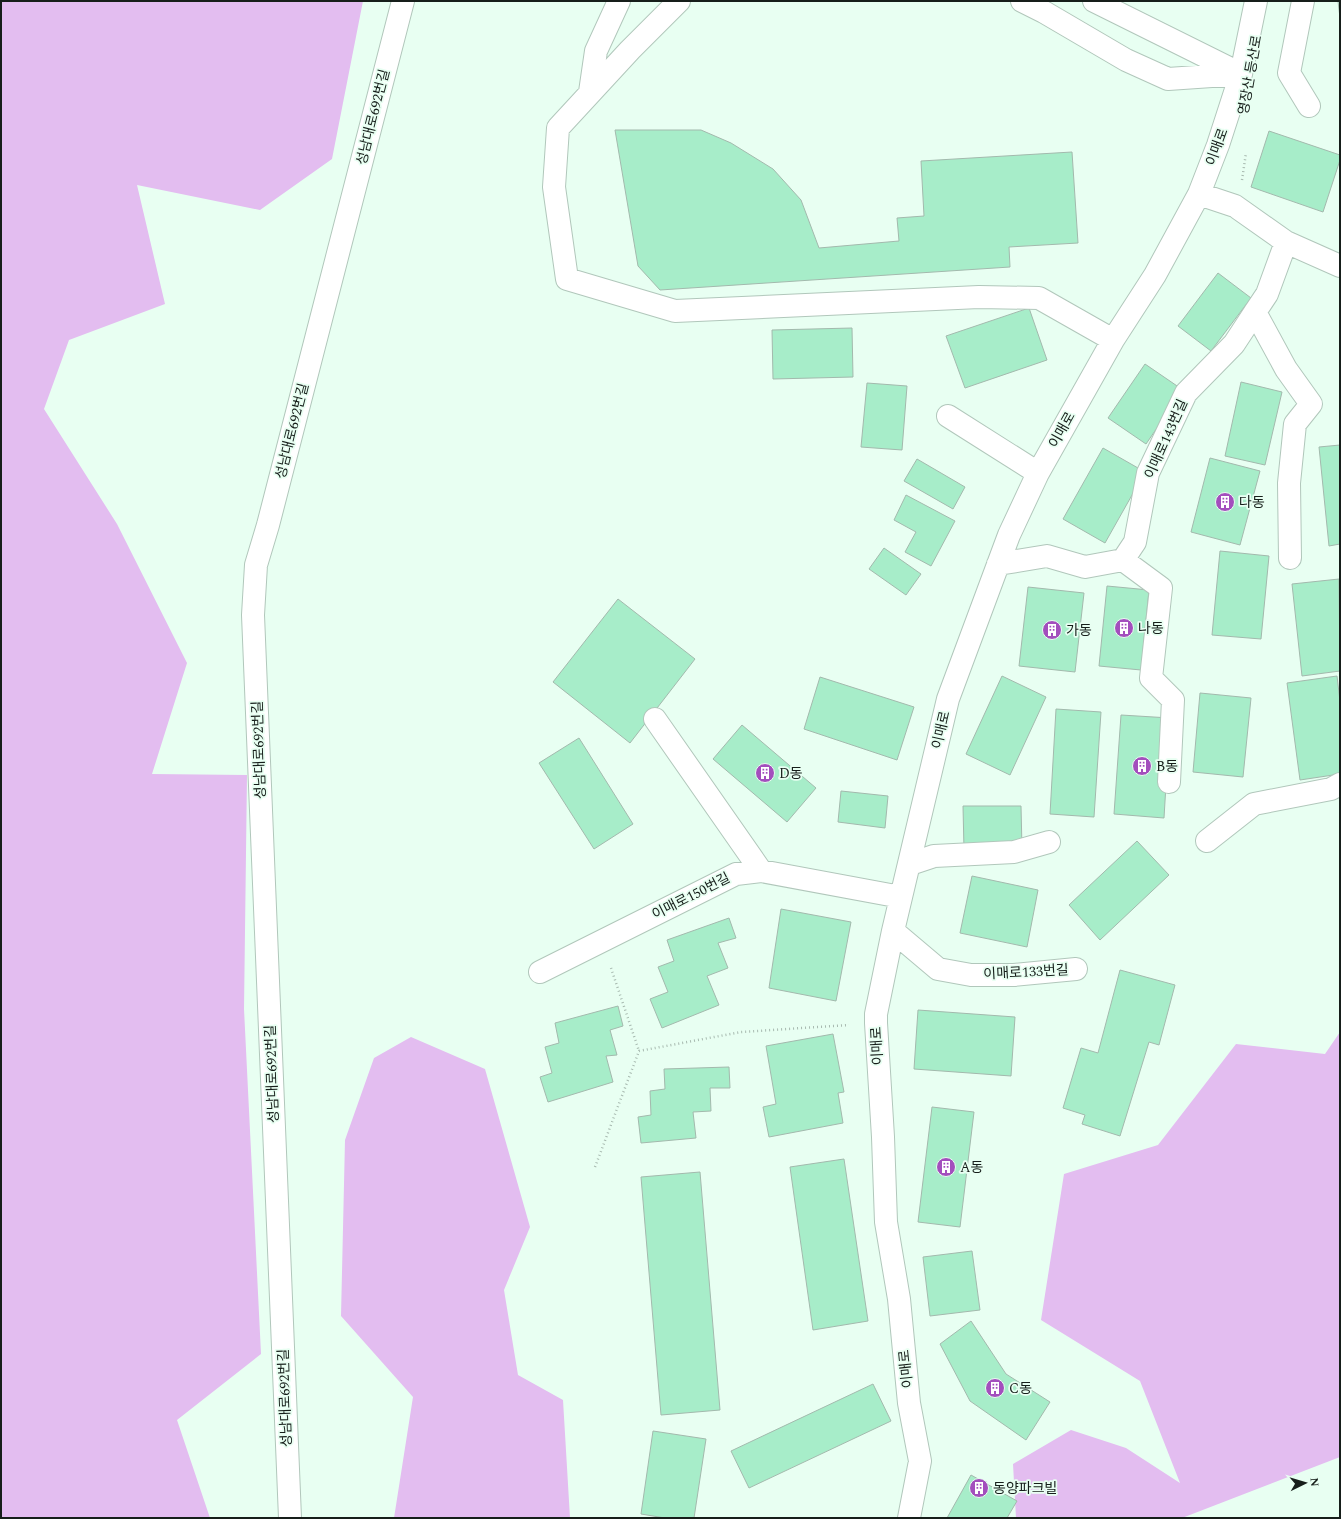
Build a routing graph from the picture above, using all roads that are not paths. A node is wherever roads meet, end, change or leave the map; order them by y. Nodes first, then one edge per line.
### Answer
1 (403, 1) edge
2 (620, 1) edge
3 (679, 1) edge
4 (1022, 1) edge
5 (1094, 1) edge
6 (1256, 1) edge
7 (1303, 1) edge
8 (1241, 74) junction
9 (590, 92) junction
10 (1309, 106) dead end
11 (1199, 194) junction
12 (1286, 242) junction
13 (1340, 266) edge
14 (1255, 312) junction
15 (1112, 340) junction
16 (948, 416) dead end
17 (1038, 473) junction
18 (1290, 558) dead end
19 (1123, 560) junction
20 (998, 564) junction
21 (655, 719) dead end
22 (1169, 782) dead end
23 (1340, 784) edge
24 (1207, 841) dead end
25 (1048, 842) dead end
26 (910, 864) junction
27 (761, 871) junction
28 (901, 897) junction
29 (893, 931) junction
30 (1076, 969) dead end
31 (540, 972) dead end
32 (290, 1518) edge
33 (909, 1518) edge

1 - 32 street, 성남대로692번길
2 - 9 street
3 - 9 street
4 - 8 street
5 - 8 street
6 - 8 street, 이매로
7 - 10 street
8 - 11 street, 이매로
9 - 15 street
11 - 12 street
11 - 15 street, 이매로
12 - 13 street
12 - 14 street, 이매로143번길
14 - 18 street
14 - 19 street, 이매로143번길
15 - 17 street, 이매로
16 - 17 street
17 - 20 street, 이매로
19 - 20 street
19 - 22 street
20 - 26 street, 이매로
21 - 27 street
23 - 24 street
25 - 26 street
26 - 28 street, 이매로
27 - 28 street, 이매로150번길
27 - 31 street, 이매로150번길
28 - 29 street, 이매로
29 - 30 street, 이매로133번길
29 - 33 street, 이매로

